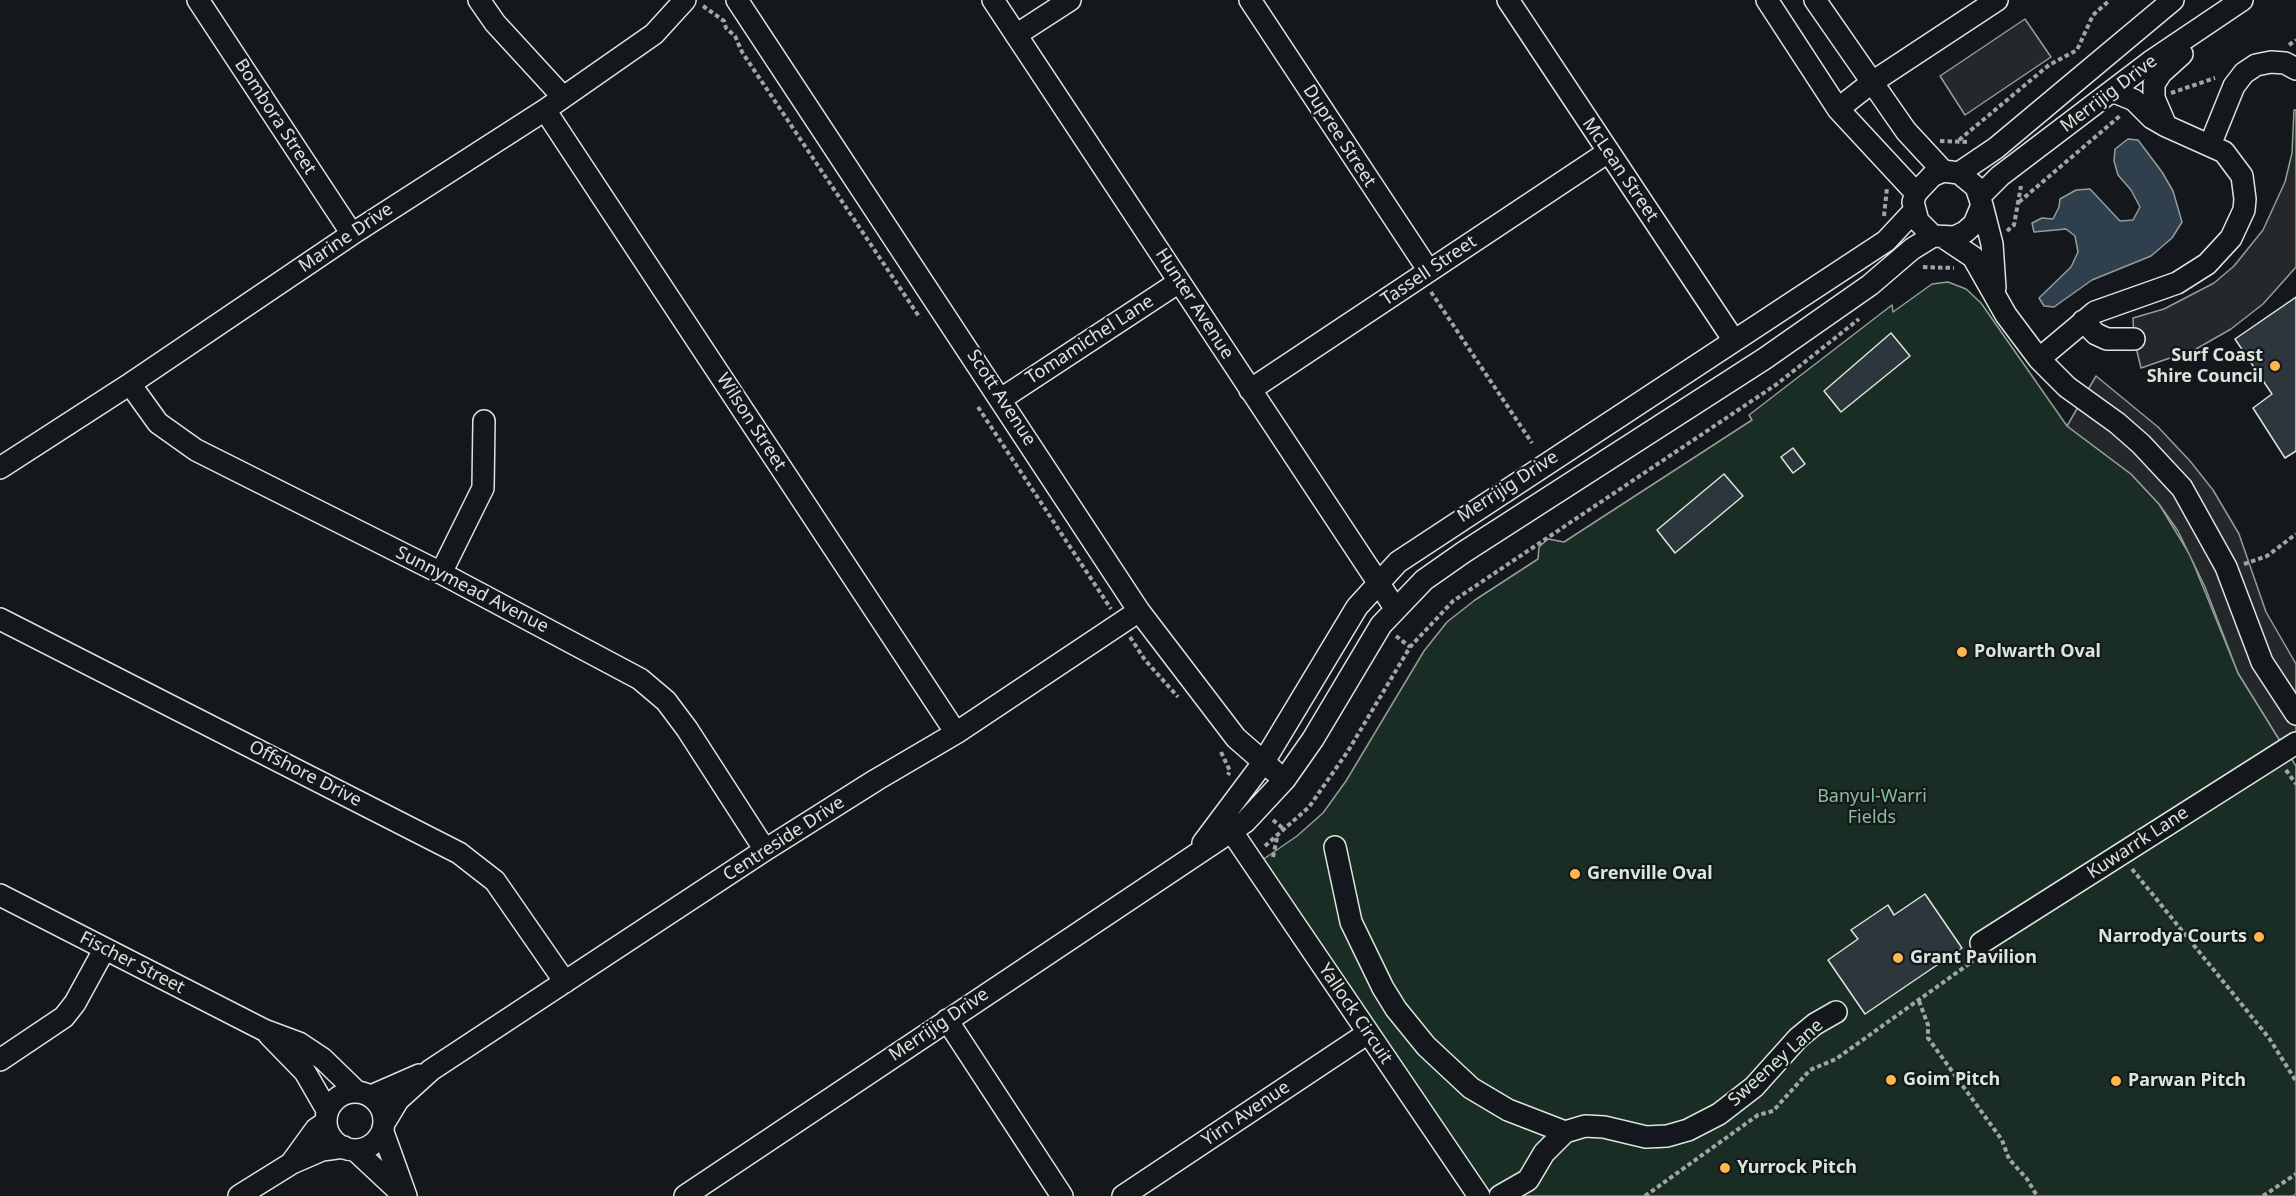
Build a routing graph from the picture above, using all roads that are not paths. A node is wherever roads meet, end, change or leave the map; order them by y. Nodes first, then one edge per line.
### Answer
1 (198, 0) edge
2 (479, 0) edge
3 (685, 0) edge
4 (737, 0) edge
5 (993, 0) edge
6 (1070, 0) edge
7 (1250, 0) edge
8 (1508, 0) edge
9 (1767, 0) edge
10 (1815, 0) edge
11 (1997, 0) edge
12 (2173, 0) edge
13 (2241, 1) edge
14 (1016, 35) junction
15 (2296, 69) edge
16 (1871, 83) junction
17 (2112, 91) junction
18 (563, 97) junction
19 (1838, 109) junction
20 (545, 110) junction
21 (2166, 126) junction
22 (2210, 145) junction
23 (1608, 152) junction
24 (1951, 172) junction
25 (1981, 200) junction
26 (1915, 202) junction
27 (352, 234) junction
28 (1938, 236) junction
29 (1425, 274) junction
30 (1179, 282) junction
31 (1996, 294) junction
32 (2083, 321) junction
33 (1733, 339) junction
34 (2134, 339) dead end
35 (2039, 359) junction
36 (130, 384) junction
37 (1250, 390) junction
38 (1001, 399) junction
39 (484, 421) dead end
40 (0, 468) edge
41 (441, 573) junction
42 (1378, 582) junction
43 (1395, 608) junction
44 (1139, 611) junction
45 (0, 619) edge
46 (2296, 714) edge
47 (956, 733) junction
48 (2296, 742) edge
49 (1263, 763) junction
50 (1285, 779) junction
51 (1232, 832) junction
52 (1335, 847) dead end
53 (765, 850) junction
54 (1193, 855) junction
55 (0, 895) edge
56 (104, 950) junction
57 (1978, 952) road end
58 (565, 982) junction
59 (1836, 1012) dead end
60 (947, 1020) junction
61 (264, 1030) junction
62 (1368, 1033) junction
63 (0, 1060) edge
64 (431, 1070) junction
65 (364, 1094) junction
66 (326, 1116) junction
67 (384, 1126) junction
68 (1565, 1132) junction
69 (350, 1149) junction
70 (292, 1162) junction
71 (239, 1196) edge
72 (405, 1196) edge
73 (685, 1196) edge
74 (1062, 1196) edge
75 (1123, 1196) edge
76 (1479, 1196) edge
77 (1500, 1196) edge

1 - 27 street, Bombora Street
2 - 18 street
3 - 18 street, Marine Drive
4 - 38 street, Scott Avenue
5 - 14 street, Hunter Avenue
6 - 14 street
7 - 29 street, Dupree Street
8 - 23 street, McLean Street
9 - 19 street
10 - 16 street
11 - 16 street
12 - 24 street, Merrijig Drive
13 - 17 street, Merrijig Drive
13 - 21 street
14 - 30 street, Hunter Avenue
15 - 22 street
16 - 19 street
16 - 24 street
17 - 21 street
17 - 25 street, Merrijig Drive
18 - 20 street, Marine Drive
19 - 26 street
20 - 27 street, Marine Drive
20 - 47 street, Wilson Street
21 - 22 street
22 - 32 street
23 - 29 street, Tassell Street
23 - 33 street, McLean Street
24 - 25 street
24 - 26 street, Merrijig Drive
25 - 28 street, Merrijig Drive
25 - 31 street
26 - 28 street
26 - 33 street, Merrijig Drive
27 - 36 street, Marine Drive
28 - 31 street
28 - 43 street, Merrijig Drive
29 - 37 street, Tassell Street
30 - 37 street, Hunter Avenue
30 - 38 street, Tomamichel Lane
31 - 35 street
32 - 34 street
32 - 35 street
33 - 42 street, Merrijig Drive
35 - 46 street
36 - 40 street, Marine Drive
36 - 41 street, Sunnymead Avenue
37 - 42 street, Hunter Avenue
38 - 44 street, Scott Avenue
39 - 41 street
41 - 53 street, Sunnymead Avenue
42 - 43 street, Hunter Avenue
42 - 49 street, Merrijig Drive
43 - 50 street, Merrijig Drive
44 - 47 street, Centreside Drive
44 - 49 street, Scott Avenue
45 - 58 street, Offshore Drive
47 - 53 street, Centreside Drive
48 - 57 street, Kuwarrk Lane
49 - 50 street, Scott Avenue
49 - 54 street, Merrijig Drive
50 - 51 street, Merrijig Drive
51 - 54 street, Merrijig Drive
51 - 62 street, Yallock Circuit
52 - 68 street
53 - 58 street, Centreside Drive
54 - 60 street, Merrijig Drive
55 - 56 street, Fischer Street
56 - 61 street, Fischer Street
56 - 63 street
58 - 64 street, Centreside Drive
59 - 68 street, Sweeney Lane
60 - 73 street, Merrijig Drive
60 - 74 street
61 - 65 street, Fischer Street
61 - 66 street, Fischer Street
62 - 75 street, Yirn Avenue
62 - 76 street, Yallock Circuit
64 - 65 street, Centreside Drive
64 - 67 street, Centreside Drive
65 - 66 street
65 - 67 street, Fischer Street
66 - 69 street, Fischer Street
66 - 70 street
67 - 69 street
67 - 72 street, Fischer Street
68 - 77 street
69 - 70 street
69 - 72 street, Fischer Street
70 - 71 street

